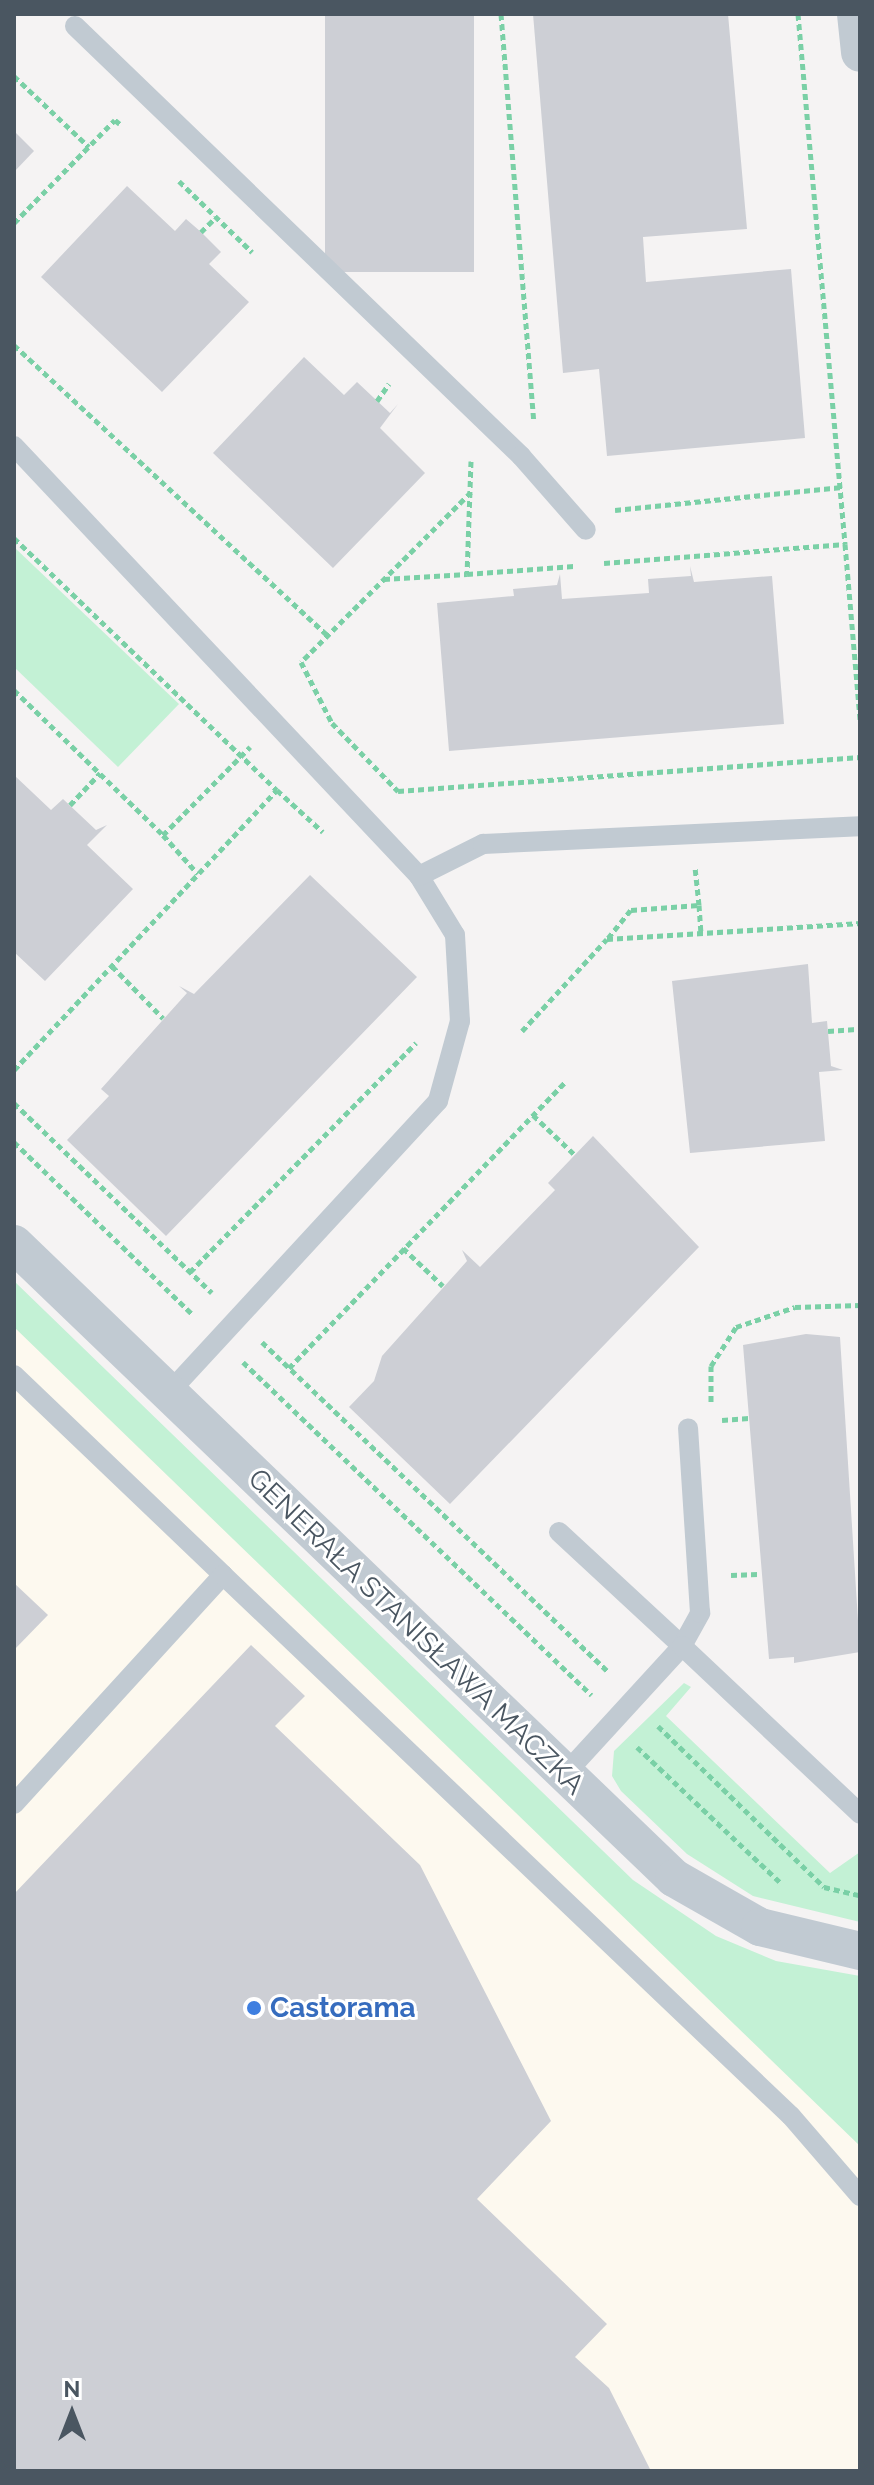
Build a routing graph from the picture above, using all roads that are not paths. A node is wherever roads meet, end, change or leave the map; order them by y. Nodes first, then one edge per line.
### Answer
1 (856, 14) edge
2 (75, 26) dead end
3 (860, 53) edge
4 (14, 446) edge
5 (586, 530) dead end
6 (860, 826) edge
7 (419, 876) junction
8 (14, 1244) edge
9 (14, 1375) edge
10 (169, 1393) junction
11 (688, 1428) dead end
12 (559, 1532) dead end
13 (223, 1575) junction
14 (682, 1646) junction
15 (564, 1775) junction
16 (14, 1804) edge
17 (860, 1814) edge
18 (860, 1951) edge
19 (860, 2196) edge

1 - 3 street
2 - 5 lane
4 - 7 lane
6 - 7 lane
7 - 10 lane
8 - 10 street, GENERAŁA STANISŁAWA MACZKA
9 - 13 lane
10 - 15 street, GENERAŁA STANISŁAWA MACZKA
11 - 14 lane
12 - 14 lane
13 - 16 lane
13 - 19 lane
14 - 15 lane
14 - 17 lane
15 - 18 street, GENERAŁA STANISŁAWA MACZKA

